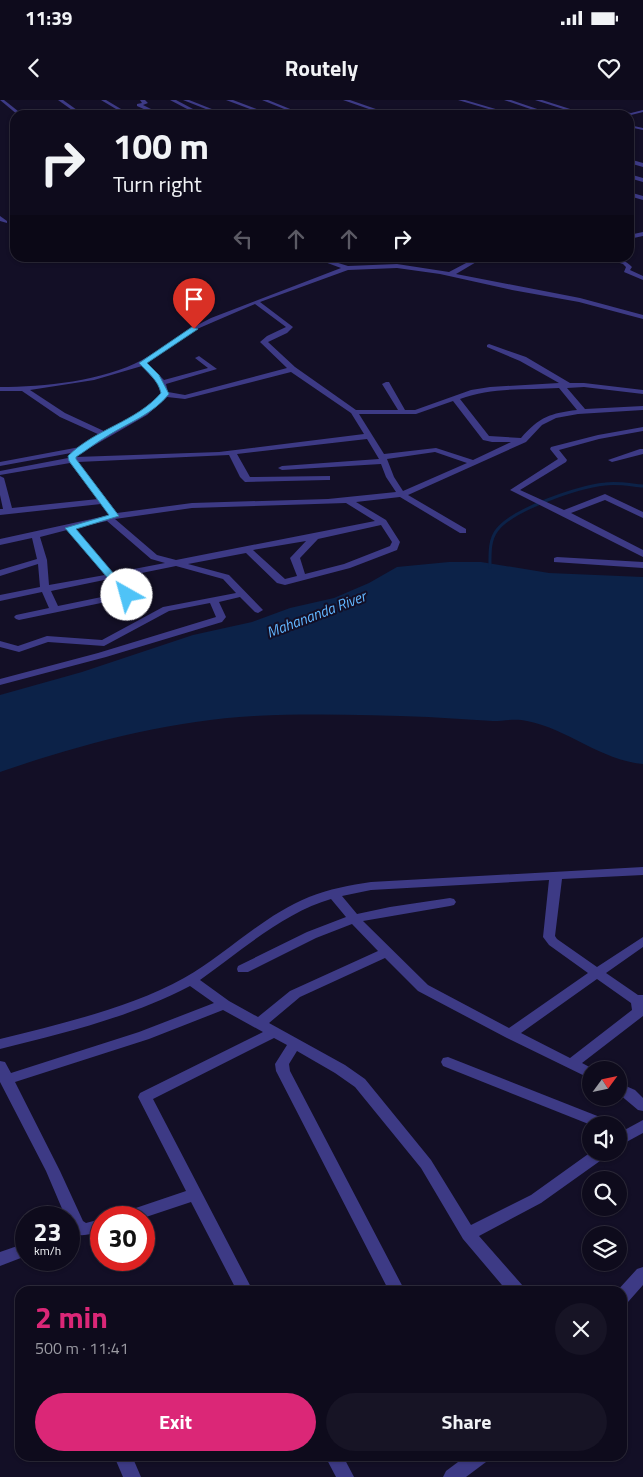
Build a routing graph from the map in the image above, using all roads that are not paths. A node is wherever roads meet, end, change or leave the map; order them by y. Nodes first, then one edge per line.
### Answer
1 (2, 100) edge
2 (60, 100) edge
3 (102, 100) edge
4 (142, 100) edge
5 (172, 100) edge
6 (186, 100) edge
7 (228, 100) edge
8 (264, 100) edge
9 (345, 100) edge
10 (460, 100) edge
11 (506, 100) edge
12 (537, 100) edge
13 (456, 105) dead end
14 (9, 106) junction
15 (0, 107) edge
16 (562, 108) junction
17 (14, 110) edge
18 (75, 110) edge
19 (121, 110) edge
20 (150, 110) edge
21 (196, 110) edge
22 (212, 110) edge
23 (257, 110) edge
24 (290, 110) edge
25 (376, 110) edge
26 (471, 110) edge
27 (496, 110) edge
28 (538, 110) edge
29 (553, 110) edge
30 (569, 110) edge
31 (329, 262) edge
32 (364, 262) edge
33 (472, 262) edge
34 (619, 262) edge
35 (365, 267) junction
36 (347, 268) junction
37 (450, 274) junction
38 (643, 278) edge
39 (256, 302) junction
40 (643, 318) edge
41 (489, 346) dead end
42 (199, 358) dead end
43 (143, 363) junction
44 (292, 370) junction
45 (162, 384) junction
46 (386, 384) dead end
47 (564, 385) junction
48 (0, 389) edge
49 (24, 389) junction
50 (643, 392) edge
51 (165, 394) junction
52 (454, 398) junction
53 (643, 408) edge
54 (354, 412) junction
55 (403, 412) junction
56 (584, 413) junction
57 (643, 430) edge
58 (105, 434) junction
59 (369, 436) junction
60 (523, 440) junction
61 (81, 449) junction
62 (643, 451) edge
63 (232, 453) junction
64 (383, 459) junction
65 (72, 460) junction
66 (612, 460) dead end
67 (475, 463) junction
68 (0, 464) edge
69 (282, 468) dead end
70 (0, 473) edge
71 (0, 478) edge
72 (328, 478) dead end
73 (400, 494) junction
74 (346, 500) junction
75 (103, 501) junction
76 (4, 512) edge
77 (564, 513) junction
78 (643, 515) edge
79 (112, 517) junction
80 (383, 522) junction
81 (70, 528) junction
82 (463, 531) dead end
83 (35, 535) junction
84 (315, 537) junction
85 (0, 542) edge
86 (246, 550) junction
87 (643, 554) edge
88 (42, 560) junction
89 (556, 560) dead end
90 (173, 562) junction
91 (643, 565) edge
92 (0, 573) edge
93 (112, 576) junction
94 (302, 578) junction
95 (45, 588) junction
96 (242, 594) junction
97 (0, 598) edge
98 (213, 599) junction
99 (55, 610) junction
100 (258, 610) dead end
101 (19, 617) dead end
102 (0, 644) edge
103 (0, 682) edge
104 (643, 871) edge
105 (556, 876) junction
106 (333, 893) junction
107 (450, 902) dead end
108 (354, 919) junction
109 (643, 941) edge
110 (387, 952) junction
111 (243, 969) dead end
112 (598, 973) junction
113 (191, 980) junction
114 (641, 1001) edge
115 (224, 1004) junction
116 (260, 1024) junction
117 (275, 1032) junction
118 (510, 1034) junction
119 (0, 1044) edge
120 (295, 1044) junction
121 (448, 1062) dead end
122 (571, 1064) junction
123 (0, 1066) edge
124 (582, 1070) edge
125 (6, 1080) junction
126 (628, 1093) edge
127 (643, 1106) edge
128 (583, 1116) edge
129 (643, 1126) edge
130 (627, 1133) edge
131 (589, 1161) edge
132 (196, 1194) junction
133 (69, 1206) edge
134 (155, 1207) edge
135 (468, 1234) junction
136 (15, 1254) edge
137 (0, 1259) edge
138 (643, 1274) edge
139 (242, 1286) edge
140 (394, 1286) edge
141 (513, 1286) edge
142 (627, 1292) edge
143 (125, 1461) edge
144 (337, 1461) edge
145 (473, 1461) edge
146 (132, 1477) edge
147 (345, 1477) edge
148 (452, 1477) edge

1 - 14 street
2 - 18 street
3 - 19 street
4 - 20 street
5 - 21 street
6 - 22 street
7 - 23 street
8 - 24 street
9 - 25 street
10 - 27 street
11 - 28 street
12 - 16 street
13 - 26 street
14 - 15 street
14 - 17 street
16 - 29 street
16 - 30 street
31 - 36 street
32 - 35 street
33 - 37 street
34 - 38 street
35 - 36 street
35 - 37 street
36 - 39 street
37 - 40 street
39 - 43 street
39 - 44 street
41 - 47 street
42 - 45 street
43 - 45 street
43 - 49 street
44 - 51 street
44 - 54 street
45 - 51 street
46 - 55 street
47 - 50 street
47 - 52 street
47 - 56 street
48 - 49 street
49 - 58 street
51 - 58 street
52 - 55 street
52 - 60 street
53 - 56 street
54 - 55 street
54 - 59 street
56 - 60 street
57 - 77 street
58 - 61 street
59 - 63 street
59 - 64 street
60 - 67 street
61 - 65 street
61 - 68 street
62 - 66 street
63 - 65 street
63 - 72 street
64 - 67 street
64 - 69 street
64 - 73 street
65 - 70 street
65 - 75 street
67 - 73 street
71 - 76 street
73 - 74 street
73 - 82 street
74 - 79 street
74 - 80 street
75 - 76 street
75 - 79 street
77 - 78 street
77 - 87 street
79 - 81 street
79 - 90 street
80 - 84 street
80 - 94 street
81 - 83 street
81 - 93 street
83 - 85 street
83 - 88 street
84 - 86 street
84 - 94 street
86 - 90 street
86 - 94 street
88 - 92 street
88 - 95 street
89 - 91 street
90 - 93 street
90 - 96 street
93 - 95 street
93 - 99 street
95 - 97 street
95 - 99 street
96 - 98 street
96 - 100 street
98 - 102 street
98 - 103 street
99 - 101 street
104 - 105 street
105 - 106 street
105 - 112 street
106 - 108 street
106 - 113 street
107 - 108 street
108 - 110 street
108 - 111 street
109 - 112 street
110 - 116 street
110 - 118 street
112 - 114 street
112 - 118 street
113 - 115 street
113 - 119 street
114 - 122 street
115 - 116 street
115 - 125 street
116 - 117 street
117 - 120 street
117 - 132 street
118 - 122 street
120 - 135 street
120 - 140 street
121 - 128 street
122 - 124 street
123 - 125 street
125 - 133 street
126 - 127 street
129 - 130 street
131 - 135 street
132 - 134 street
132 - 139 street
135 - 141 street
136 - 137 street
138 - 142 street
143 - 146 street
144 - 147 street
145 - 148 street

